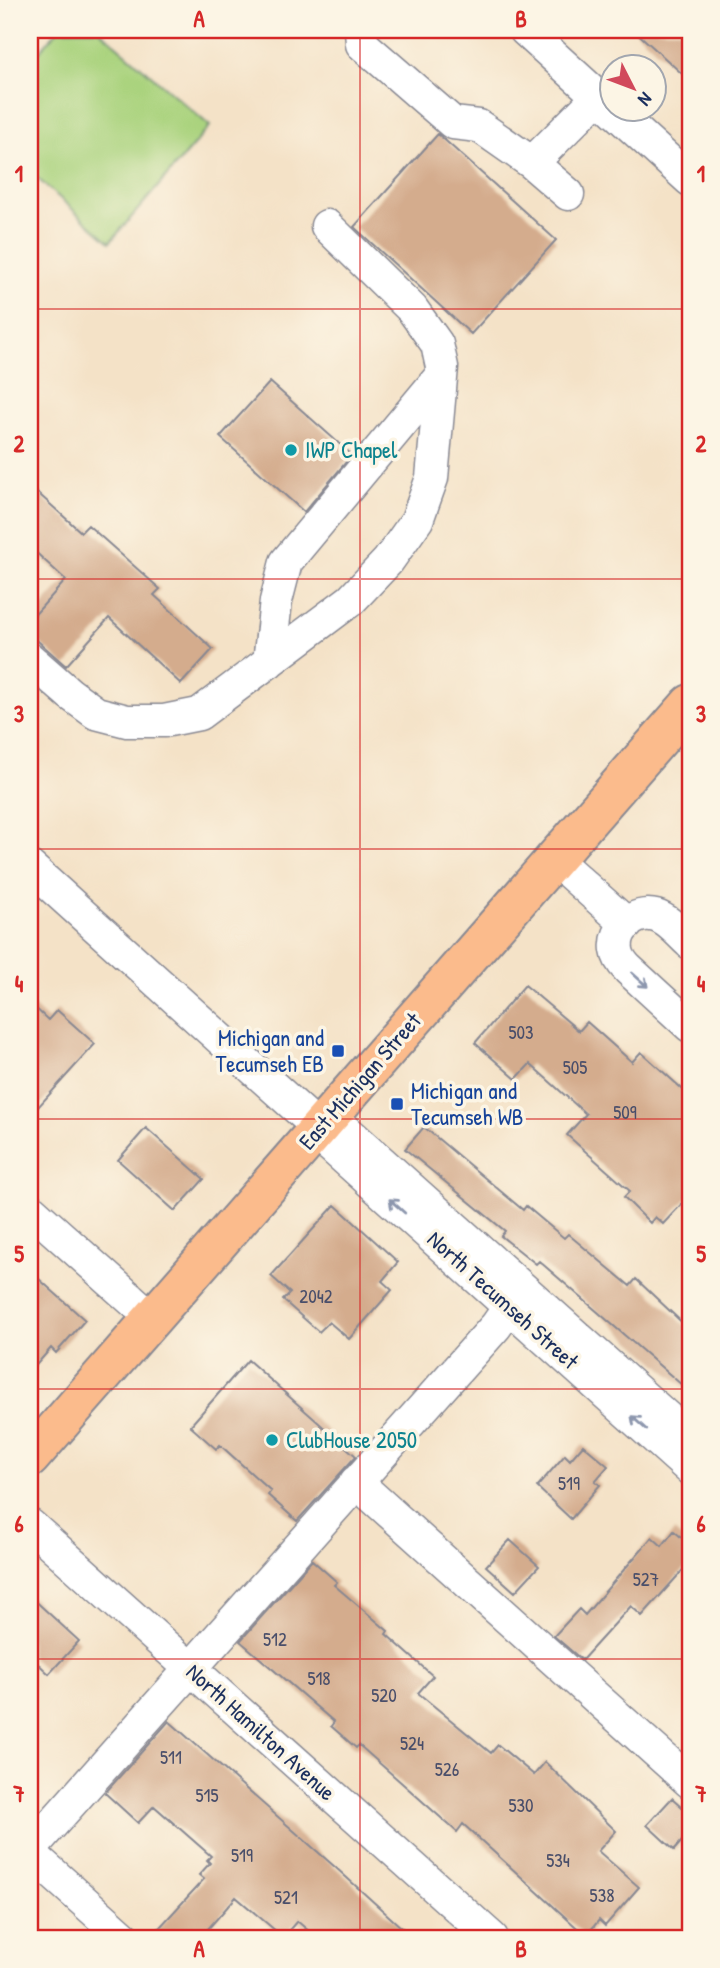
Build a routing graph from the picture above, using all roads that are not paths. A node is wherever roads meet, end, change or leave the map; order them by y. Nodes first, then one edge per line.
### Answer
1 (361, 30) edge
2 (525, 30) edge
3 (598, 97) joint
4 (626, 122) edge
5 (533, 163) junction
6 (690, 180) edge
7 (568, 194) dead end
8 (327, 226) dead end
9 (441, 376) junction
10 (30, 659) edge
11 (269, 662) junction
12 (690, 705) edge
13 (554, 859) junction
14 (30, 867) edge
15 (626, 924) junction
16 (690, 943) edge
17 (690, 1026) edge
18 (322, 1125) junction
19 (30, 1209) edge
20 (510, 1306) junction
21 (152, 1318) junction
22 (690, 1438) edge
23 (30, 1458) edge
24 (690, 1469) edge
25 (356, 1482) junction
26 (30, 1525) edge
27 (190, 1668) junction
28 (690, 1782) edge
29 (30, 1851) edge
30 (125, 1938) edge
31 (492, 1938) edge

1 - 5 street
2 - 3 street
3 - 5 street
4 - 6 street
5 - 7 street
8 - 9 street
9 - 11 street
9 - 11 street
10 - 11 street
12 - 13 main road, East Michigan Street
13 - 15 street
13 - 18 main road, East Michigan Street
14 - 18 street
15 - 16 street
15 -> 17 street
20 -> 18 street, North Tecumseh Street
18 - 21 main road, East Michigan Street
18 - 22 street
19 - 21 street
24 -> 20 street, North Tecumseh Street
20 - 25 street
21 - 23 main road, East Michigan Street
25 - 27 street
25 - 28 street
26 - 27 street, North Hamilton Avenue
27 - 29 street
27 - 31 street, North Hamilton Avenue
29 - 30 street

